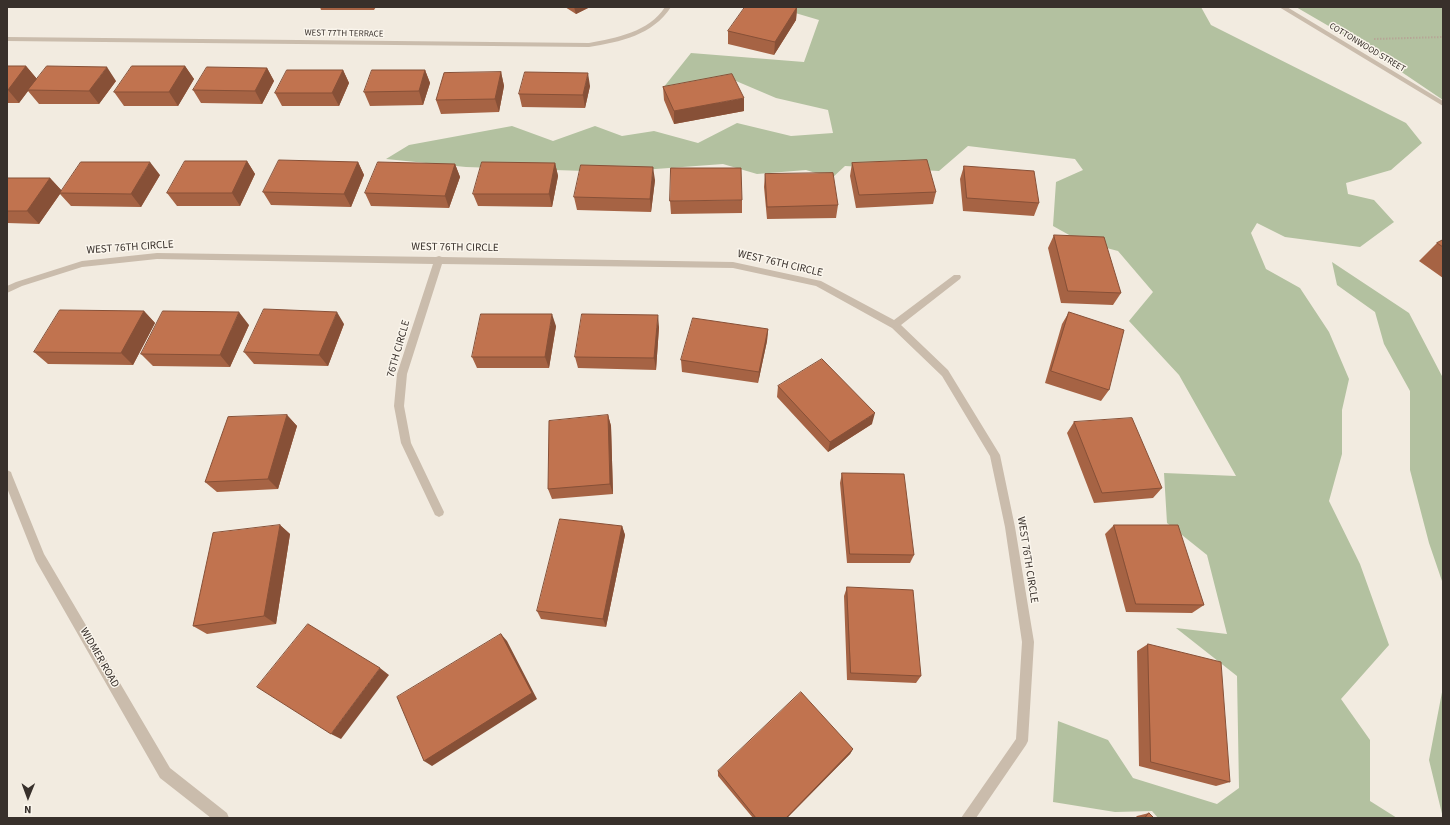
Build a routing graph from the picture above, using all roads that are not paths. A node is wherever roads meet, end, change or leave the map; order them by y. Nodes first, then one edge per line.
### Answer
1 (668, 7) edge
2 (1282, 7) edge
3 (7, 39) edge
4 (1443, 104) edge
5 (439, 259) junction
6 (957, 277) dead end
7 (7, 290) edge
8 (895, 325) junction
9 (7, 475) edge
10 (439, 512) dead end
11 (222, 818) edge
12 (968, 818) edge

1 - 3 street, WEST 77TH TERRACE
2 - 4 street, COTTONWOOD STREET
5 - 7 street, WEST 76TH CIRCLE
5 - 8 street, WEST 76TH CIRCLE
5 - 10 street, 76TH CIRCLE
6 - 8 street
8 - 12 street, WEST 76TH CIRCLE
9 - 11 street, WIDMER ROAD

